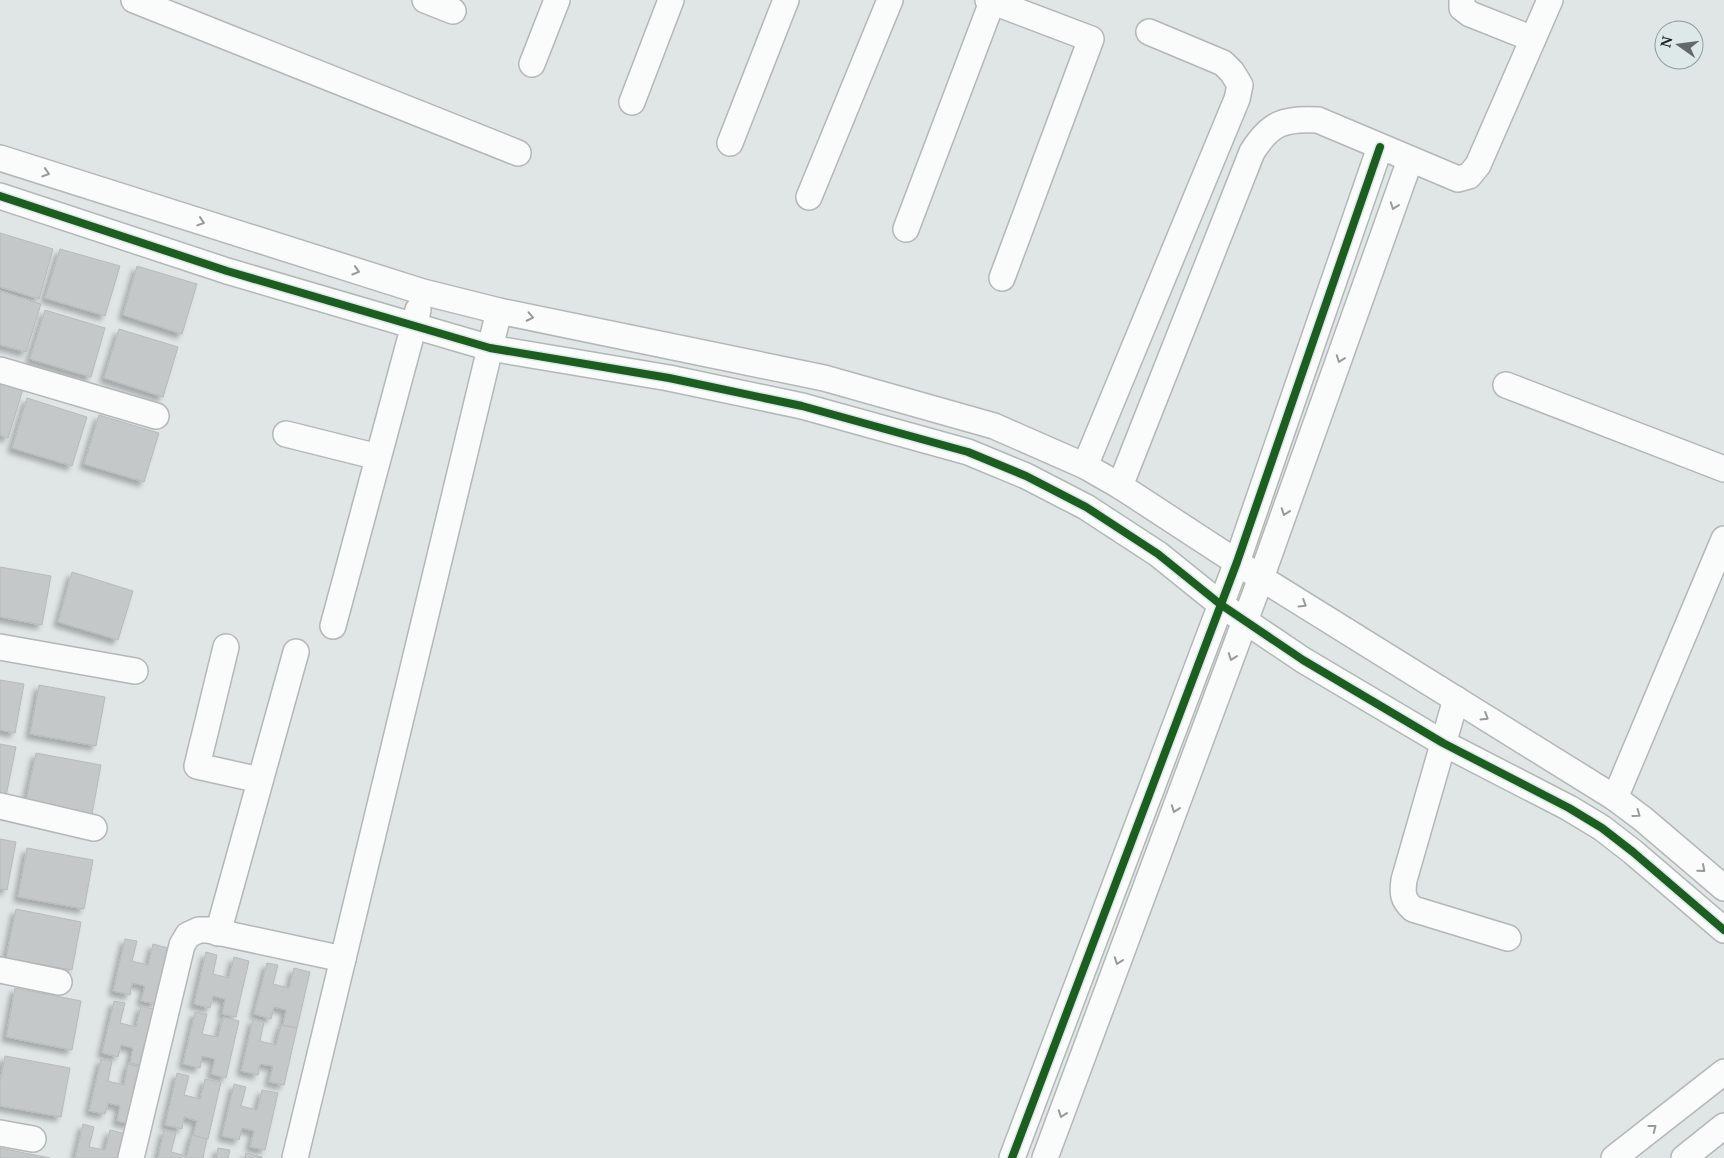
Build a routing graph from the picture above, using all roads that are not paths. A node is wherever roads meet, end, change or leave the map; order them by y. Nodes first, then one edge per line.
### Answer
1 (134, 0) edge
2 (425, 0) edge
3 (556, 0) edge
4 (671, 0) edge
5 (786, 0) edge
6 (890, 0) edge
7 (1462, 0) edge
8 (1550, 0) edge
9 (990, 1) edge
10 (162, 5) edge
11 (453, 11) dead end
12 (1149, 32) dead end
13 (1533, 39) junction
14 (532, 64) dead end
15 (632, 102) dead end
16 (730, 143) dead end
17 (1380, 147) junction
18 (518, 154) dead end
19 (0, 158) edge
20 (1410, 160) junction
21 (0, 196) edge
22 (809, 196) dead end
23 (906, 229) dead end
24 (1002, 278) dead end
25 (423, 292) junction
26 (499, 311) junction
27 (413, 326) junction
28 (490, 348) junction
29 (0, 370) edge
30 (1506, 386) dead end
31 (156, 416) dead end
32 (286, 434) dead end
33 (378, 457) junction
34 (1085, 466) junction
35 (1724, 469) edge
36 (1120, 486) junction
37 (1724, 539) edge
38 (1237, 562) junction
39 (1261, 578) junction
40 (1220, 604) junction
41 (1245, 622) junction
42 (333, 626) dead end
43 (0, 647) edge
44 (226, 647) dead end
45 (296, 652) dead end
46 (135, 671) dead end
47 (1456, 699) junction
48 (1444, 743) junction
49 (260, 780) junction
50 (1615, 798) junction
51 (0, 806) edge
52 (94, 828) dead end
53 (1724, 888) edge
54 (1724, 930) edge
55 (218, 933) junction
56 (1508, 938) dead end
57 (343, 960) junction
58 (0, 970) edge
59 (59, 982) dead end
60 (1724, 1072) edge
61 (1724, 1126) edge
62 (0, 1133) edge
63 (33, 1140) dead end
64 (132, 1158) edge
65 (295, 1158) edge
66 (1012, 1158) edge
67 (1045, 1158) edge
68 (1614, 1158) edge
69 (1684, 1158) edge

1 - 10 street
2 - 11 street
3 - 14 street
4 - 15 street
5 - 16 street
6 - 22 street
7 - 13 street
8 - 13 street
9 - 23 street
9 - 24 street
10 - 18 street
12 - 34 street
13 - 20 street
17 - 20 street
17 - 36 street
17 - 38 street
19 -> 25 street
20 -> 39 street
21 - 27 street
25 - 26 street
25 - 27 street
26 - 28 street
26 -> 34 street
27 - 28 street
27 - 33 street
28 - 40 street
28 - 57 street
29 - 31 street
30 - 35 street
32 - 33 street
33 - 42 street
34 - 36 street
36 - 38 street
37 - 50 street
38 - 39 street
38 - 40 street
39 - 41 street
39 -> 47 street
40 - 41 street
40 - 66 street
41 - 48 street
41 -> 67 street
43 - 46 street
44 - 49 street
45 - 49 street
47 - 48 street
47 -> 50 street
48 - 54 street
48 - 56 street
49 - 55 street
50 -> 53 street
51 - 52 street
55 - 57 street
55 - 64 street
57 - 65 street
58 - 59 street
68 -> 60 street
61 - 69 street
62 - 63 street

